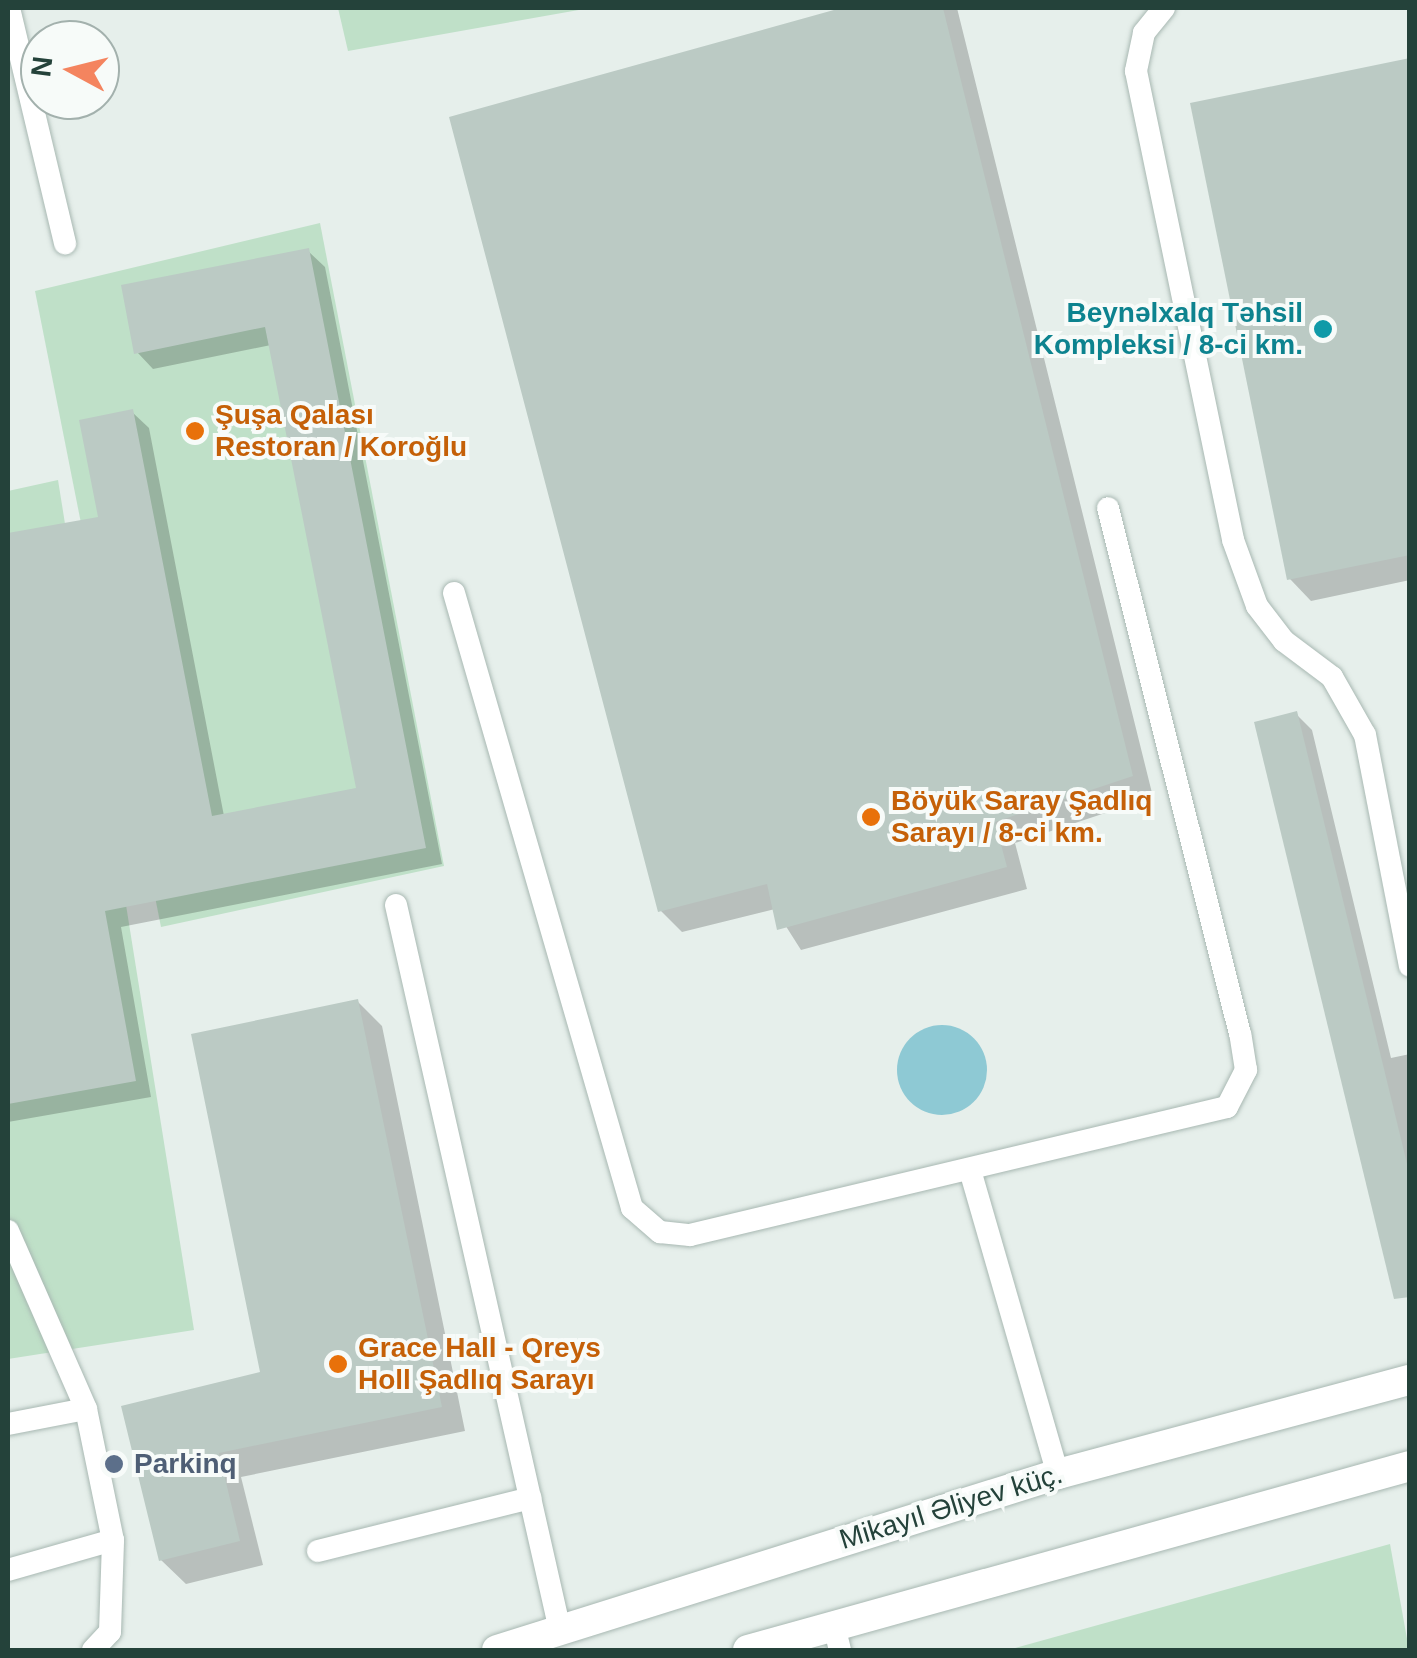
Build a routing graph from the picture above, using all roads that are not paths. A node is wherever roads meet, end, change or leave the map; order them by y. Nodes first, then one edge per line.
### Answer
1 (9, 8) edge
2 (1164, 8) edge
3 (66, 244) dead end
4 (1108, 508) dead end
5 (454, 593) dead end
6 (396, 905) dead end
7 (1410, 966) edge
8 (970, 1170) junction
9 (8, 1231) edge
10 (1410, 1380) edge
11 (86, 1409) junction
12 (8, 1424) edge
13 (1410, 1466) edge
14 (1058, 1474) junction
15 (530, 1498) junction
16 (113, 1540) junction
17 (318, 1551) dead end
18 (8, 1570) edge
19 (560, 1626) junction
20 (837, 1638) edge
21 (93, 1650) edge
22 (497, 1650) edge
23 (748, 1650) edge

1 - 3 lane
2 - 7 lane
4 - 8 lane
5 - 8 lane
6 - 15 lane
8 - 14 lane
9 - 11 lane
10 - 14 main road, Mikayıl Əliyev küç.
11 - 12 lane
11 - 16 lane
13 - 20 main road
14 - 19 main road, Mikayıl Əliyev küç.
15 - 17 lane
15 - 19 lane
16 - 18 lane
16 - 21 lane
19 - 22 main road, Mikayıl Əliyev küç.
20 - 23 main road

